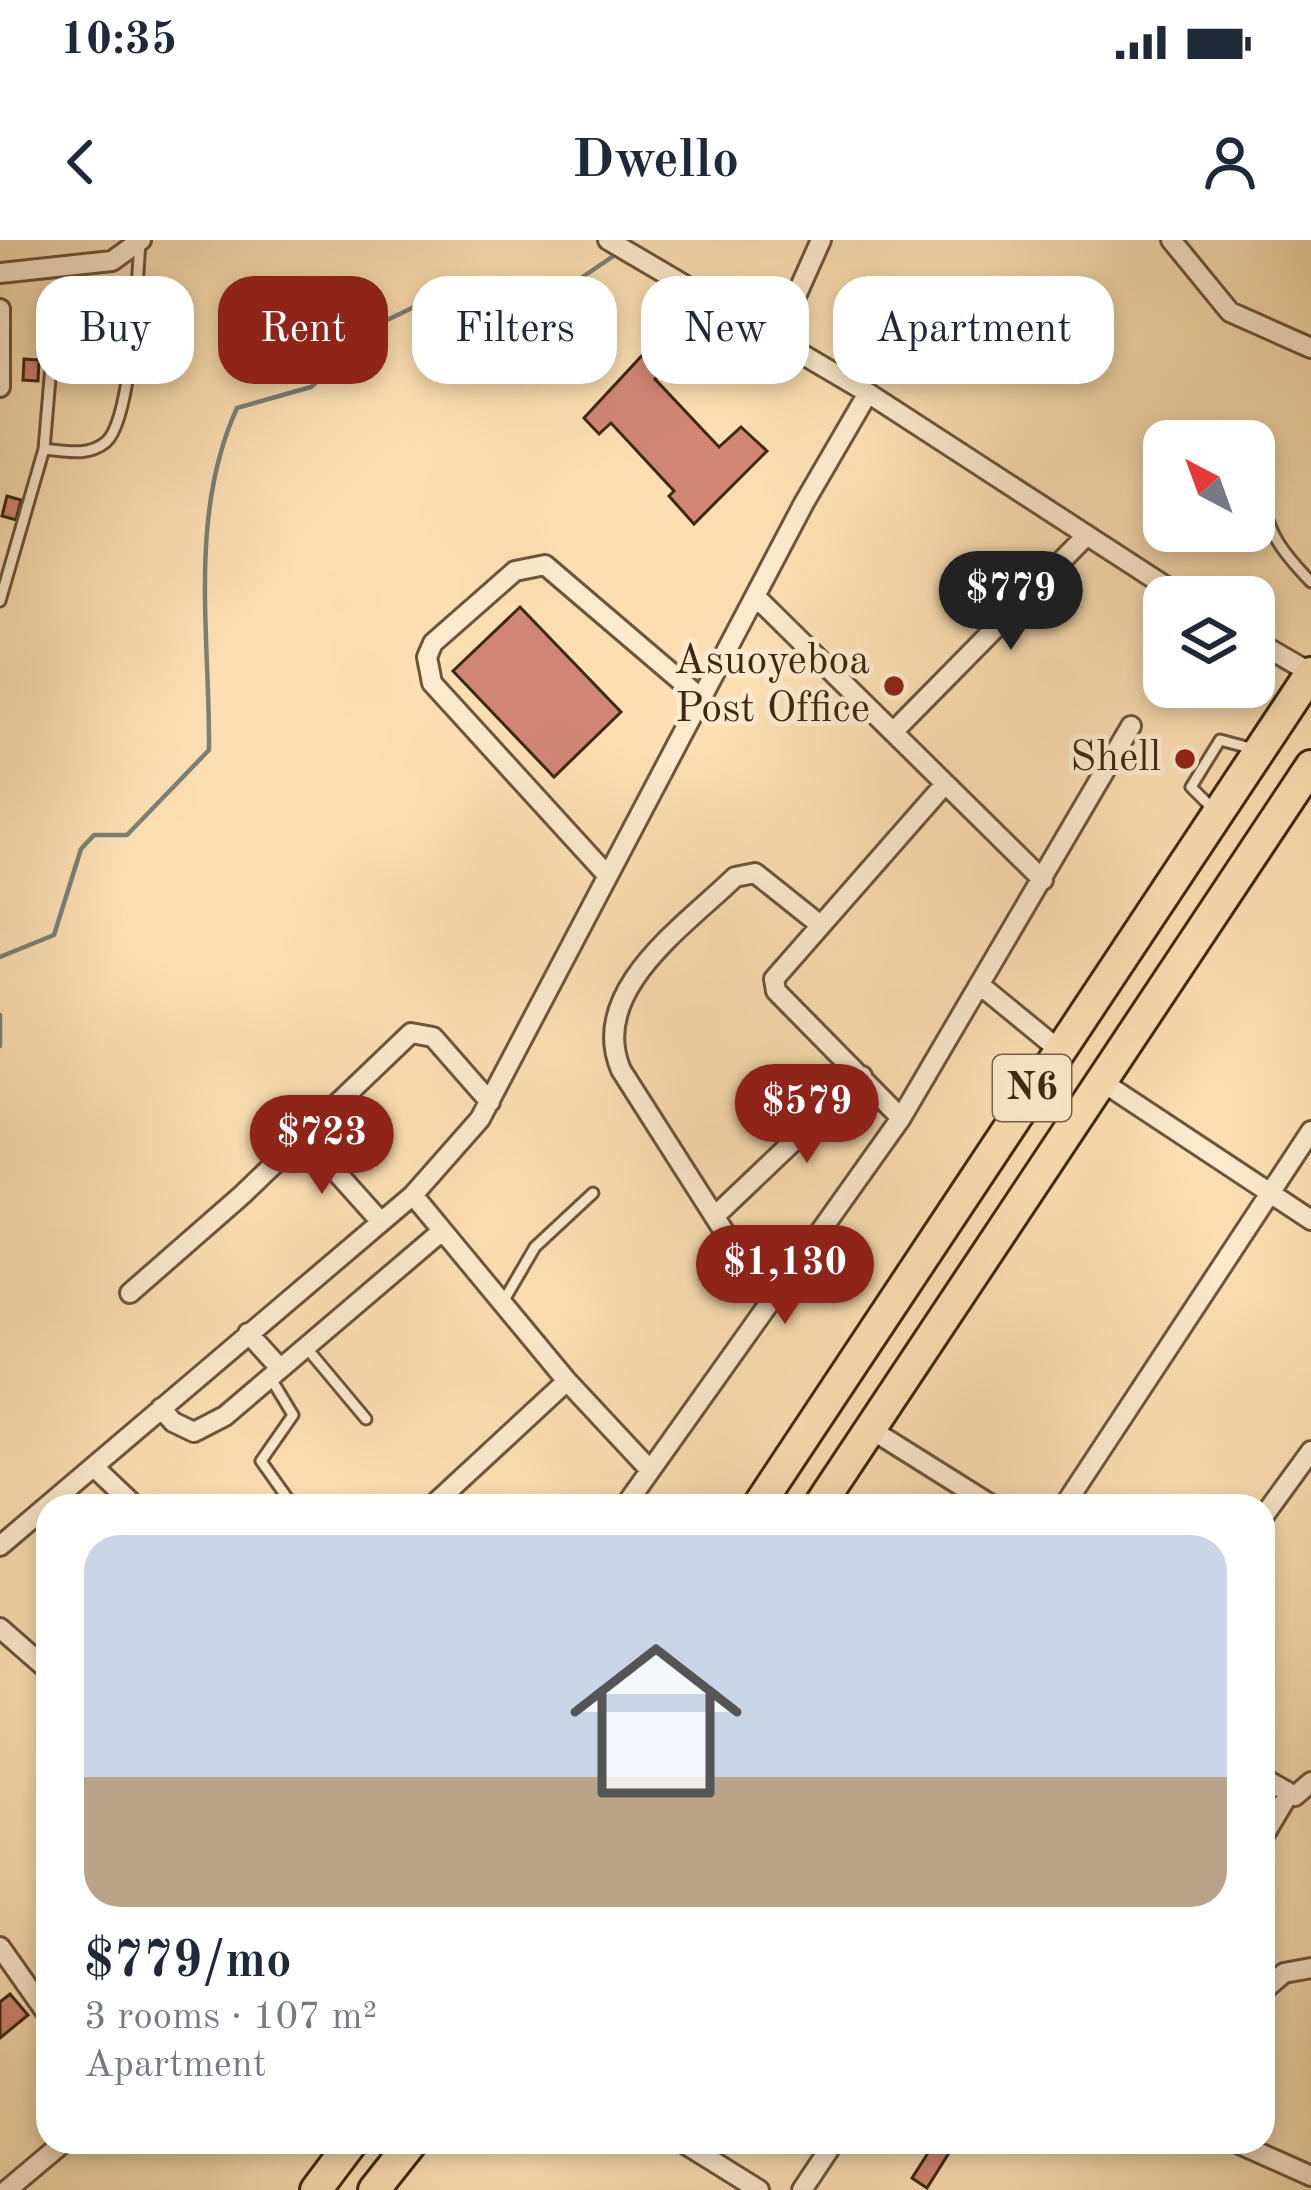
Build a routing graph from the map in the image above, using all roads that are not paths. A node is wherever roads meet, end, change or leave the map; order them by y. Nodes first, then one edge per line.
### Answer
1 (608, 240) edge
2 (820, 240) edge
3 (1171, 240) edge
4 (141, 241) edge
5 (0, 273) edge
6 (668, 276) edge
7 (804, 276) edge
8 (0, 309) edge
9 (1311, 348) edge
10 (809, 360) edge
11 (50, 384) edge
12 (0, 387) edge
13 (868, 393) junction
14 (44, 448) junction
15 (1087, 535) junction
16 (1275, 537) edge
17 (1150, 576) edge
18 (1311, 582) edge
19 (756, 597) junction
20 (0, 601) edge
21 (1275, 652) edge
22 (1311, 673) edge
23 (702, 699) junction
24 (1131, 726) dead end
25 (894, 731) junction
26 (1311, 766) edge
27 (945, 784) junction
28 (607, 874) junction
29 (1043, 880) junction
30 (819, 924) junction
31 (980, 986) junction
32 (1058, 1048) junction
33 (862, 1076) junction
34 (1101, 1082) junction
35 (490, 1102) junction
36 (901, 1118) junction
37 (1311, 1131) edge
38 (303, 1135) junction
39 (1270, 1192) junction
40 (593, 1193) dead end
41 (413, 1195) junction
42 (715, 1216) junction
43 (1311, 1220) edge
44 (381, 1222) junction
45 (442, 1231) junction
46 (130, 1292) dead end
47 (503, 1301) junction
48 (769, 1302) junction
49 (248, 1334) junction
50 (304, 1346) junction
51 (274, 1372) junction
52 (567, 1381) junction
53 (161, 1408) junction
54 (366, 1419) dead end
55 (872, 1430) junction
56 (1311, 1451) edge
57 (94, 1467) junction
58 (650, 1470) junction
59 (62, 1494) edge
60 (122, 1494) edge
61 (284, 1494) edge
62 (445, 1494) edge
63 (633, 1494) edge
64 (766, 1494) edge
65 (827, 1494) edge
66 (974, 1494) edge
67 (1072, 1494) edge
68 (1275, 1500) edge
69 (36, 1516) edge
70 (0, 1546) edge
71 (0, 1628) edge
72 (36, 1660) edge
73 (1311, 1782) edge
74 (1275, 1786) edge
75 (1288, 1795) junction
76 (1275, 1817) edge
77 (0, 1946) edge
78 (1311, 1968) edge
79 (1275, 1981) edge
80 (36, 1998) edge
81 (50, 2154) edge
82 (343, 2154) edge
83 (402, 2154) edge
84 (701, 2154) edge
85 (826, 2154) edge
86 (1261, 2154) edge
87 (1311, 2176) edge
88 (7, 2190) edge
89 (316, 2190) edge
90 (374, 2190) edge
91 (759, 2190) edge
92 (802, 2190) edge

1 - 6 street
2 - 7 street
3 - 9 street
4 - 5 street
4 - 14 lane
8 - 12 street
10 - 13 street
11 - 14 lane
13 - 15 street
13 - 19 street
14 - 20 lane
15 - 17 street
15 - 25 street
16 - 18 lane
19 - 23 street
19 - 25 street
21 - 22 street
22 - 32 main road, N6
23 - 28 street
23 - 28 street
24 - 29 street
25 - 27 street
26 - 34 main road, N6
27 - 29 street
27 - 30 street
28 - 35 street
29 - 31 street
30 - 33 street
30 - 42 street
31 - 32 street
31 - 36 street
32 - 64 main road, N6
33 - 36 street
33 - 42 street
34 - 39 street
34 - 55 main road, N6
35 - 38 street
35 - 41 street
36 - 48 street
37 - 39 street
38 - 44 street
38 - 46 street
39 - 43 street
39 - 67 street
40 - 47 lane
41 - 44 street
41 - 45 street
42 - 48 street
44 - 49 street
45 - 47 street
45 - 50 street
47 - 52 street
48 - 58 street
49 - 51 street
49 - 53 street
50 - 51 street
50 - 54 lane
51 - 53 street
51 - 61 lane
52 - 58 street
52 - 62 street
53 - 57 street
55 - 65 main road, N6
55 - 66 street
56 - 68 street
57 - 59 street
57 - 60 street
58 - 63 street
69 - 70 street
71 - 72 street
73 - 75 street
74 - 75 street
75 - 76 street
77 - 80 street
78 - 79 street
81 - 88 street
82 - 89 main road
83 - 90 main road
84 - 91 street
85 - 92 street
86 - 87 street

